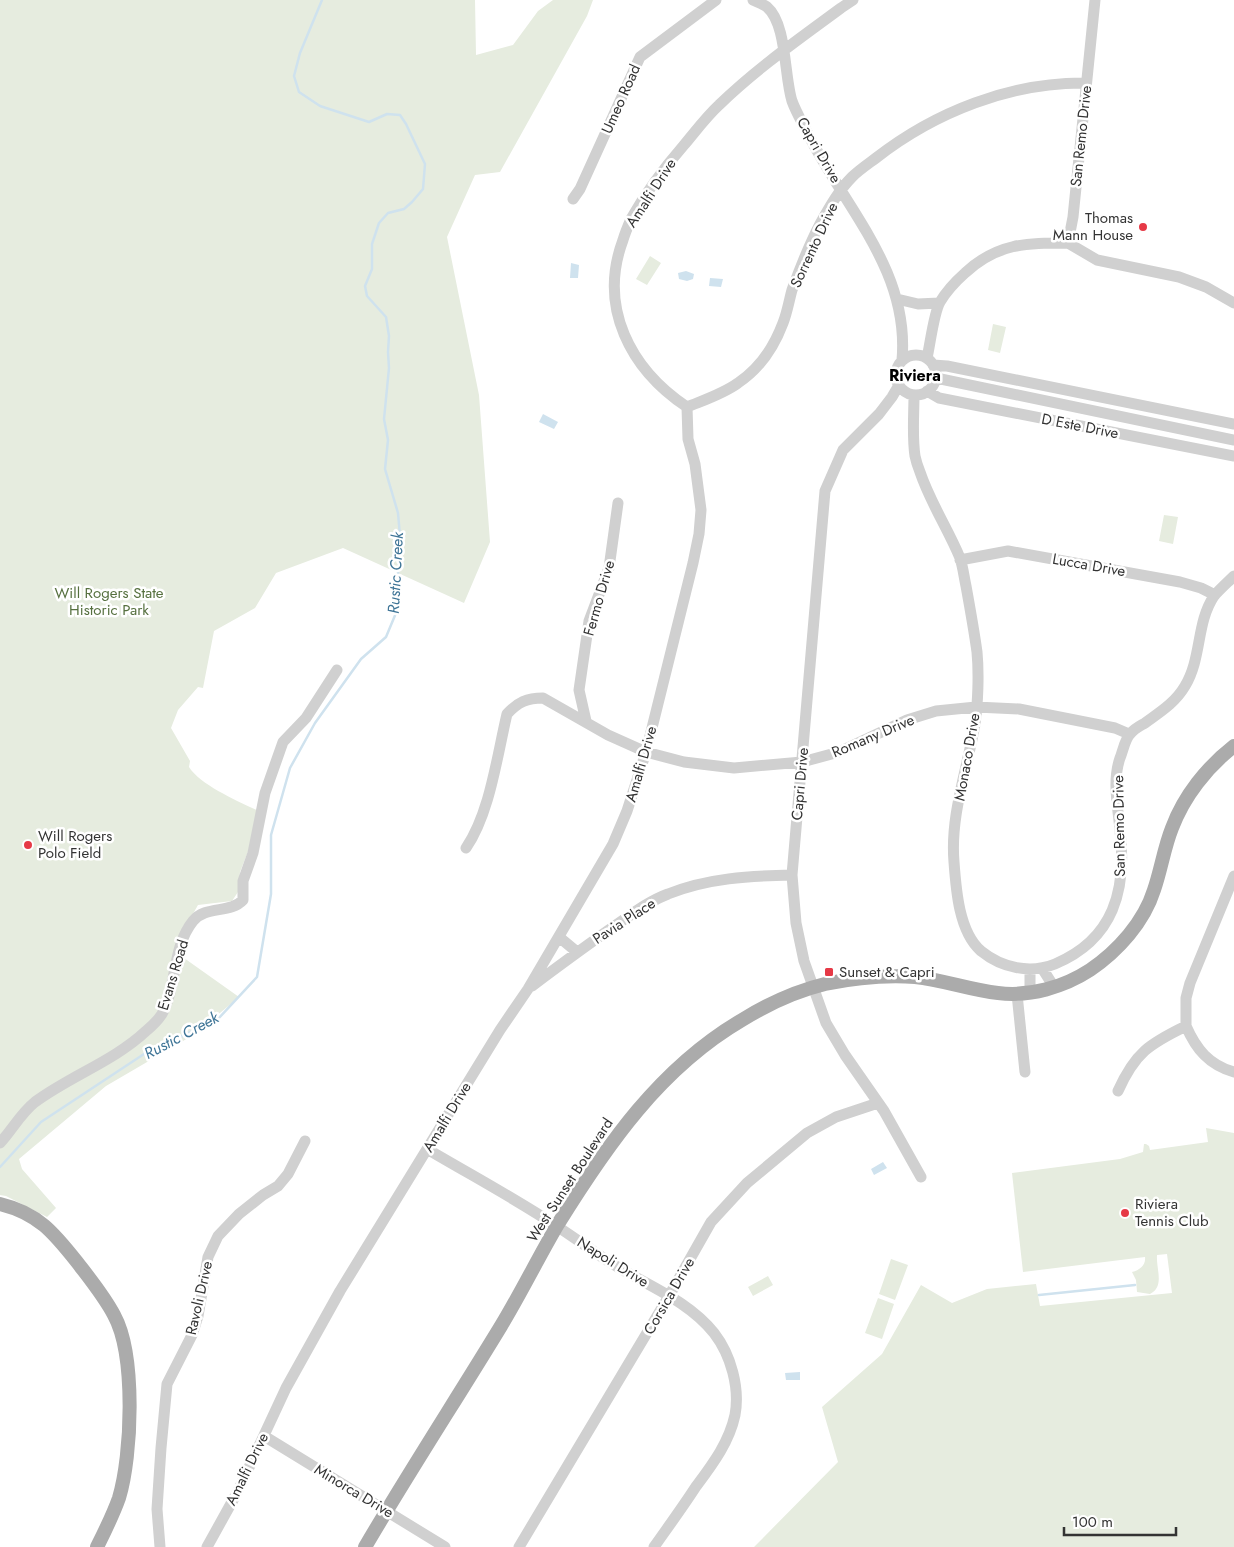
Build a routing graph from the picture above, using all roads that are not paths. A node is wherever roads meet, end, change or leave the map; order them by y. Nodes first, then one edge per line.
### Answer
1 (716, 0) edge
2 (753, 0) edge
3 (854, 0) edge
4 (1095, 0) edge
5 (783, 51) junction
6 (1086, 83) junction
7 (841, 190) junction
8 (573, 199) dead end
9 (1068, 243) junction
10 (897, 299) junction
11 (939, 303) junction
12 (1234, 303) edge
13 (902, 360) junction
14 (930, 361) junction
15 (936, 378) junction
16 (898, 385) junction
17 (927, 391) junction
18 (914, 394) junction
19 (686, 407) junction
20 (1234, 424) edge
21 (1234, 440) edge
22 (1234, 456) edge
23 (618, 503) dead end
24 (960, 560) junction
25 (1234, 576) edge
26 (1215, 596) junction
27 (337, 670) dead end
28 (976, 707) junction
29 (586, 721) junction
30 (1129, 734) junction
31 (1234, 746) edge
32 (646, 752) junction
33 (802, 762) junction
34 (466, 848) dead end
35 (792, 875) junction
36 (1234, 876) edge
37 (558, 937) junction
38 (577, 952) junction
39 (1042, 968) junction
40 (1030, 969) junction
41 (1054, 987) junction
42 (812, 988) junction
43 (528, 989) junction
44 (1023, 994) junction
45 (1186, 1026) junction
46 (1025, 1072) dead end
47 (1234, 1072) edge
48 (1118, 1091) dead end
49 (878, 1103) junction
50 (0, 1142) edge
51 (305, 1142) dead end
52 (427, 1149) junction
53 (921, 1176) dead end
54 (0, 1204) edge
55 (557, 1226) junction
56 (669, 1296) junction
57 (264, 1436) junction
58 (386, 1511) junction
59 (97, 1547) edge
60 (160, 1547) edge
61 (207, 1547) edge
62 (365, 1547) edge
63 (445, 1547) edge
64 (519, 1547) edge
65 (654, 1547) edge

1 - 8 street, Umeo Road
2 - 5 street, Capri Drive
3 - 5 street, Amalfi Drive
4 - 6 street, San Remo Drive
5 - 7 street, Capri Drive
5 - 19 street, Amalfi Drive
6 - 7 street, Sorrento Drive
6 - 9 street, San Remo Drive
7 - 10 street, Capri Drive
7 - 19 street, Sorrento Drive
9 - 11 street
9 - 12 street
10 - 11 street
10 - 13 street, Capri Drive
11 - 14 street
13 - 14 street
13 - 16 street
14 - 15 street
14 - 20 street
15 - 17 street
15 - 21 street, D Este Drive
16 - 18 street
16 - 33 street, Capri Drive
17 - 18 street
17 - 22 street, D Este Drive
18 - 24 street, Monaco Drive
19 - 32 street, Amalfi Drive
23 - 29 street, Fermo Drive
24 - 26 street, Lucca Drive
24 - 28 street, Monaco Drive
25 - 26 street
26 - 30 street
27 - 50 street, Evans Road
28 - 30 street, Romany Drive
28 - 33 street, Romany Drive
28 - 40 street, Monaco Drive
29 - 32 street, Romany Drive
29 - 34 street, Romany Drive
30 - 39 street, San Remo Drive
31 - 41 main road, West Sunset Boulevard
32 - 33 street, Romany Drive
32 - 37 street, Amalfi Drive
33 - 35 street, Capri Drive
35 - 38 street, Pavia Place
35 - 42 street, Capri Drive
36 - 45 street
37 - 38 street
37 - 43 street, Amalfi Drive
38 - 43 street, Pavia Place
39 - 40 street, Monaco Drive
39 - 41 street
40 - 44 street
41 - 44 main road, West Sunset Boulevard
42 - 44 main road, West Sunset Boulevard
42 - 49 street, Capri Drive
42 - 55 main road, West Sunset Boulevard
43 - 52 street, Amalfi Drive
44 - 46 street
45 - 47 street
45 - 48 street
49 - 53 street, Capri Drive
49 - 56 street, Corsica Drive
51 - 60 street, Ravoli Drive
52 - 55 street, Napoli Drive
52 - 57 street, Amalfi Drive
54 - 59 main road
55 - 56 street, Napoli Drive
55 - 58 main road, West Sunset Boulevard
56 - 64 street, Corsica Drive
56 - 65 street, Napoli Drive
57 - 58 street, Minorca Drive
57 - 61 street, Amalfi Drive
58 - 62 main road, West Sunset Boulevard
58 - 63 street, Minorca Drive

